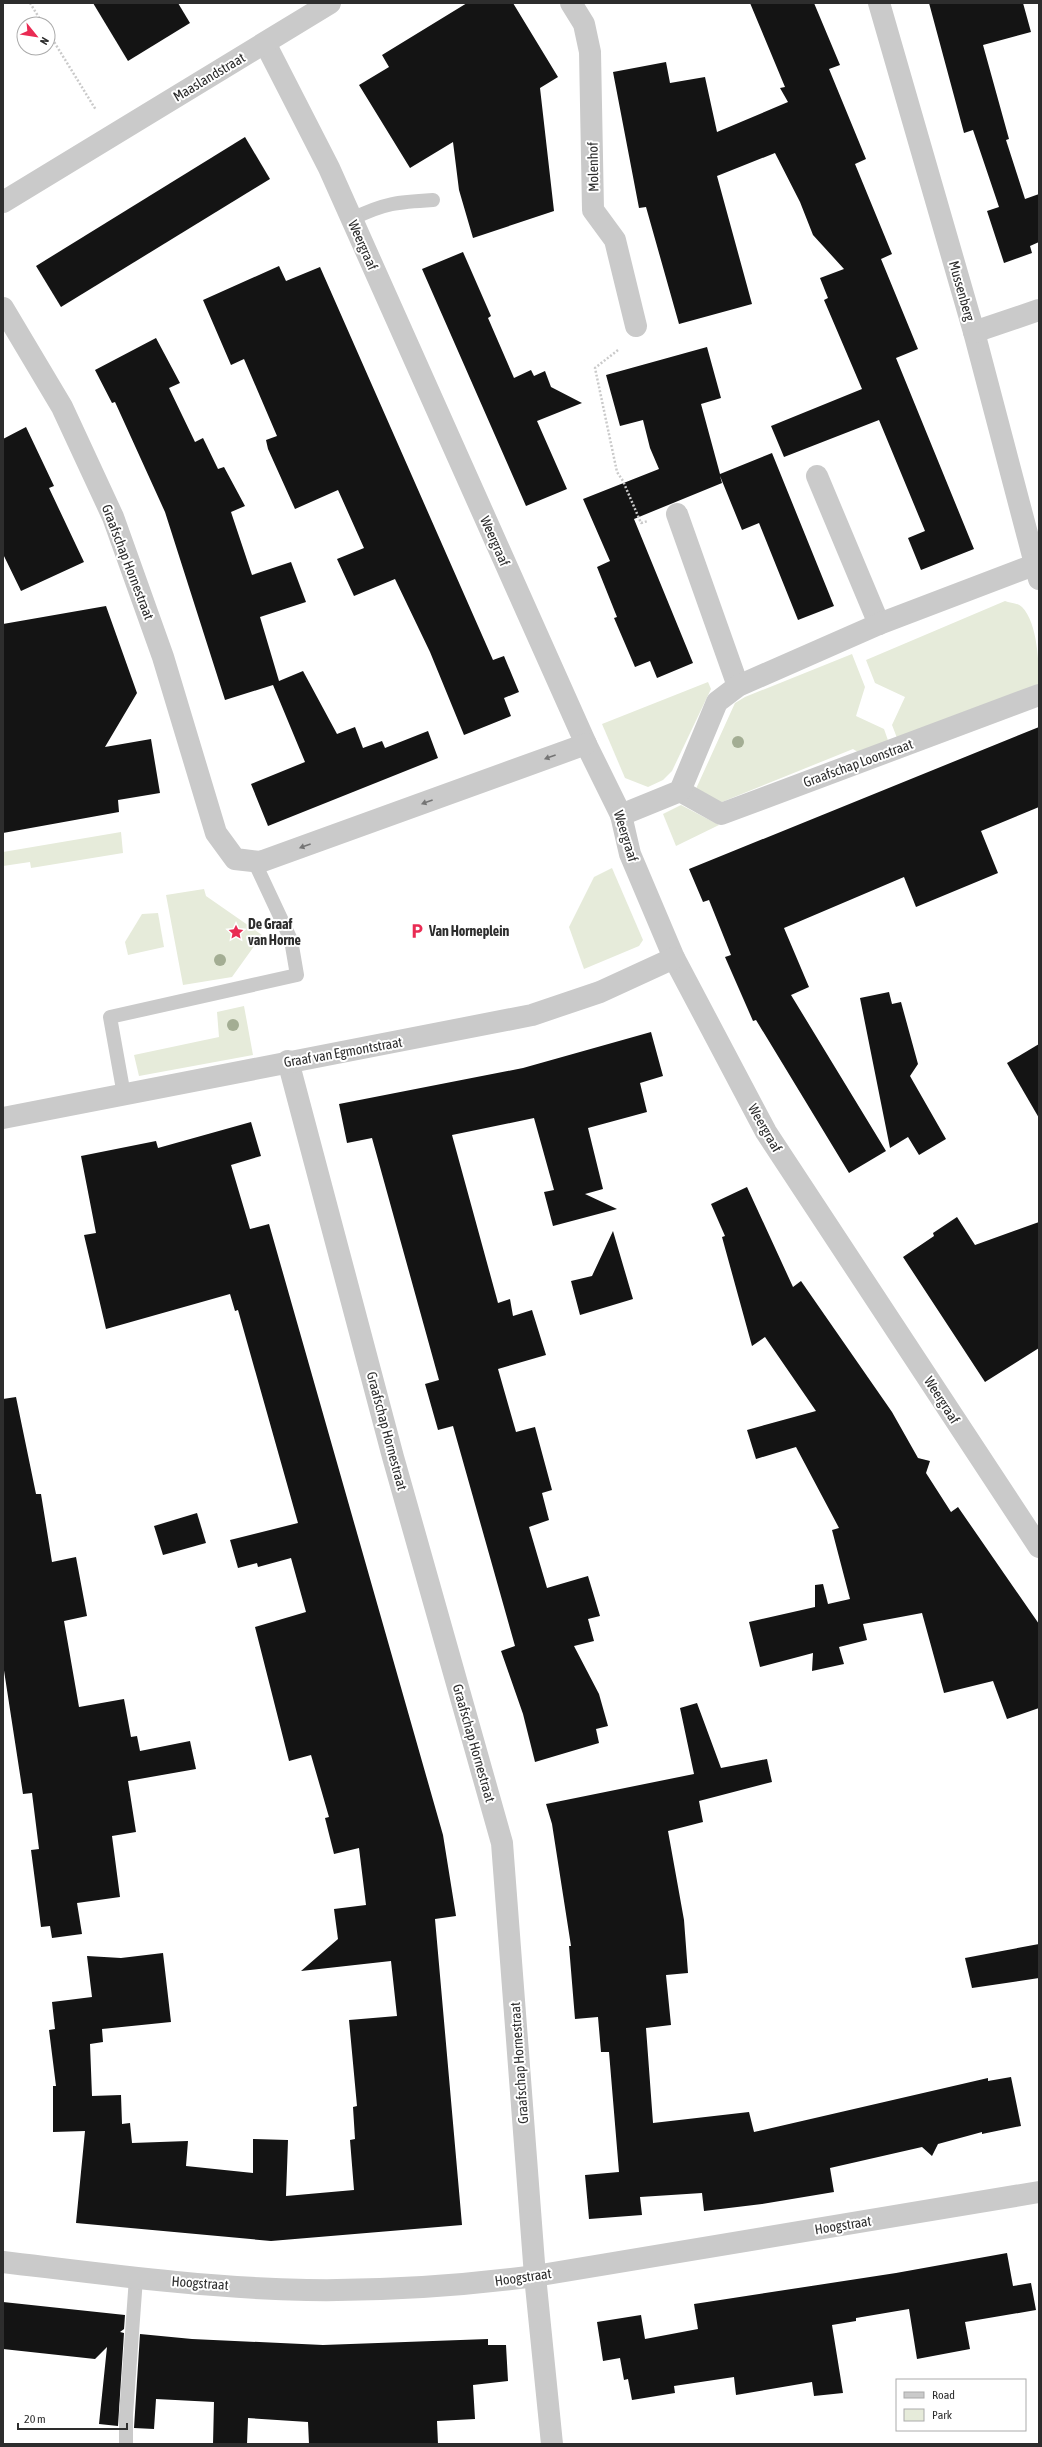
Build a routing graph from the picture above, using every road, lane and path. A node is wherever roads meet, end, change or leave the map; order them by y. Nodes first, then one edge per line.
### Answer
1 (30, 3) edge
2 (330, 3) edge
3 (571, 3) edge
4 (879, 3) edge
5 (301, 10) edge
6 (38, 16) edge
7 (266, 43) junction
8 (56, 45) edge
9 (112, 136) junction
10 (433, 200) dead end
11 (3, 202) edge
12 (352, 219) junction
13 (3, 308) edge
14 (1039, 310) edge
15 (636, 326) joint
16 (974, 332) junction
17 (817, 476) dead end
18 (677, 514) joint
19 (1036, 572) edge
20 (879, 624) junction
21 (738, 686) junction
22 (1039, 695) edge
23 (586, 744) junction
24 (680, 791) junction
25 (622, 815) junction
26 (254, 861) junction
27 (674, 958) junction
28 (288, 1061) junction
29 (124, 1095) junction
30 (3, 1118) edge
31 (1039, 1547) edge
32 (1039, 2192) edge
33 (3, 2262) edge
34 (535, 2276) junction
35 (136, 2278) junction
36 (126, 2444) edge
37 (552, 2444) edge

1 - 6 path
2 - 5 street, Maaslandstraat
3 - 15 street, Molenhof
4 - 16 street, Mussenberg
5 - 7 street, Maaslandstraat
7 - 9 street, Maaslandstraat
7 - 12 street, Weergraaf
8 - 9 path
9 - 11 street, Maaslandstraat
10 - 12 lane
12 - 23 street, Weergraaf
13 - 26 street, Graafschap Hornestraat
14 - 16 street
15 - 18 path
16 - 19 street, Mussenberg
17 - 20 street
18 - 21 street
19 - 20 street
20 - 21 street
21 - 24 street
22 - 24 street, Graafschap Loonstraat
23 - 25 street, Weergraaf
23 -> 26 street
24 - 25 street
25 - 27 street, Weergraaf
26 - 29 lane
27 - 28 street, Graaf van Egmontstraat
27 - 31 street, Weergraaf
28 - 29 street, Graaf van Egmontstraat
28 - 34 street, Graafschap Hornestraat
29 - 30 street, Graaf van Egmontstraat
32 - 34 street, Hoogstraat
33 - 35 street, Hoogstraat
34 - 35 street, Hoogstraat
34 - 37 street, Graafschap Hornestraat
35 - 36 lane

